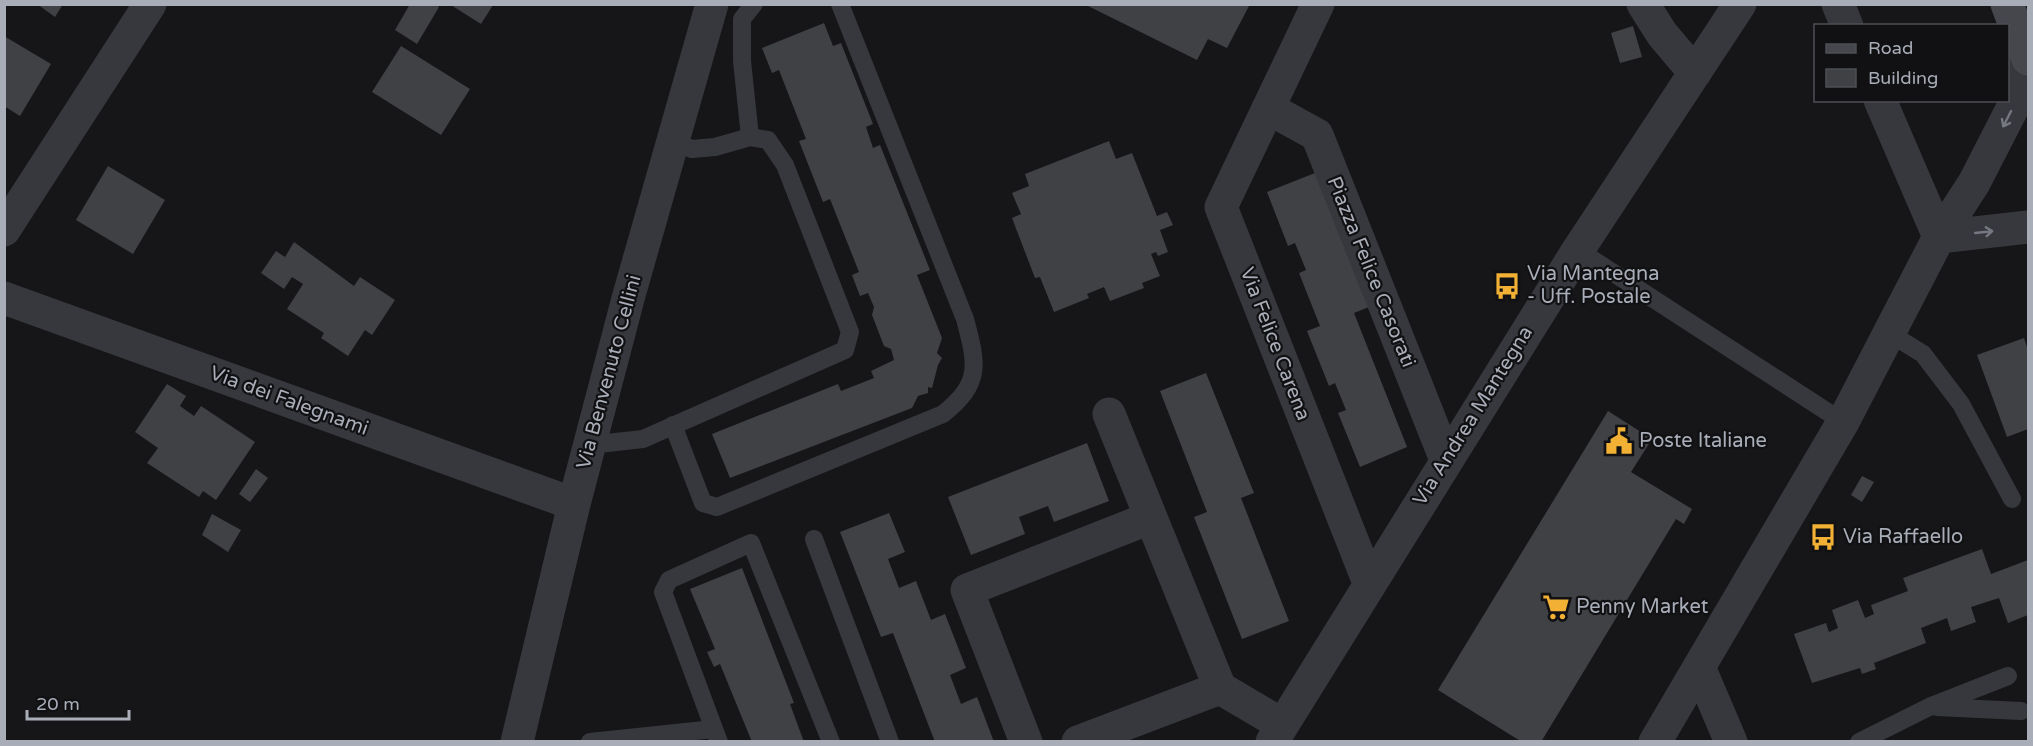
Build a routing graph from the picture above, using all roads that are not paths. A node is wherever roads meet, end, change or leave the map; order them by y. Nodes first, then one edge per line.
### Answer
1 (150, 4) edge
2 (712, 4) edge
3 (754, 4) edge
4 (840, 4) edge
5 (1318, 4) edge
6 (1643, 4) edge
7 (1740, 4) edge
8 (1838, 4) edge
9 (2007, 4) edge
10 (1846, 24) edge
11 (2025, 50) edge
12 (1695, 73) junction
13 (1881, 102) edge
14 (1268, 108) junction
15 (750, 137) junction
16 (673, 142) junction
17 (2028, 227) edge
18 (4, 230) edge
19 (1940, 237) junction
20 (1578, 250) junction
21 (4, 298) edge
22 (1889, 333) junction
23 (1109, 414) dead end
24 (1843, 422) junction
25 (673, 425) junction
26 (589, 445) junction
27 (1446, 460) junction
28 (2012, 499) dead end
29 (574, 504) junction
30 (1150, 518) junction
31 (814, 539) dead end
32 (1369, 583) junction
33 (1699, 667) junction
34 (2008, 676) dead end
35 (1220, 688) junction
36 (1929, 707) junction
37 (2021, 711) dead end
38 (1277, 733) edge
39 (716, 735) edge
40 (517, 741) edge
41 (590, 741) edge
42 (831, 741) edge
43 (890, 741) edge
44 (1026, 741) edge
45 (1078, 741) edge
46 (1655, 741) edge
47 (1731, 741) edge
48 (1859, 741) edge

1 - 18 street
2 - 16 street, Via Benvenuto Cellini
3 - 15 lane
4 - 25 lane
5 - 14 street, Via Felice Carena
6 - 12 street
7 - 12 street, Via Andrea Mantegna
8 - 10 street
9 - 11 street
11 -> 19 street
12 - 20 street, Via Andrea Mantegna
13 - 19 street
14 - 27 street, Piazza Felice Casorati
14 - 32 street, Via Felice Carena
15 - 16 lane
15 - 25 lane
16 - 26 street, Via Benvenuto Cellini
19 -> 17 street
19 - 22 street
20 - 24 lane
20 - 27 street, Via Andrea Mantegna
21 - 29 street, Via dei Falegnami
22 - 24 street
22 - 28 lane
23 - 30 street
24 - 33 street
25 - 26 lane
26 - 29 street, Via Benvenuto Cellini
27 - 32 street, Via Andrea Mantegna
29 - 40 street, Via Benvenuto Cellini
30 - 35 street
30 - 44 street
31 - 43 lane
32 - 38 street, Via Andrea Mantegna
33 - 46 street
33 - 47 street
34 - 36 lane
35 - 38 street
35 - 45 street
36 - 37 lane
36 - 48 lane
39 - 41 lane
39 - 42 lane

